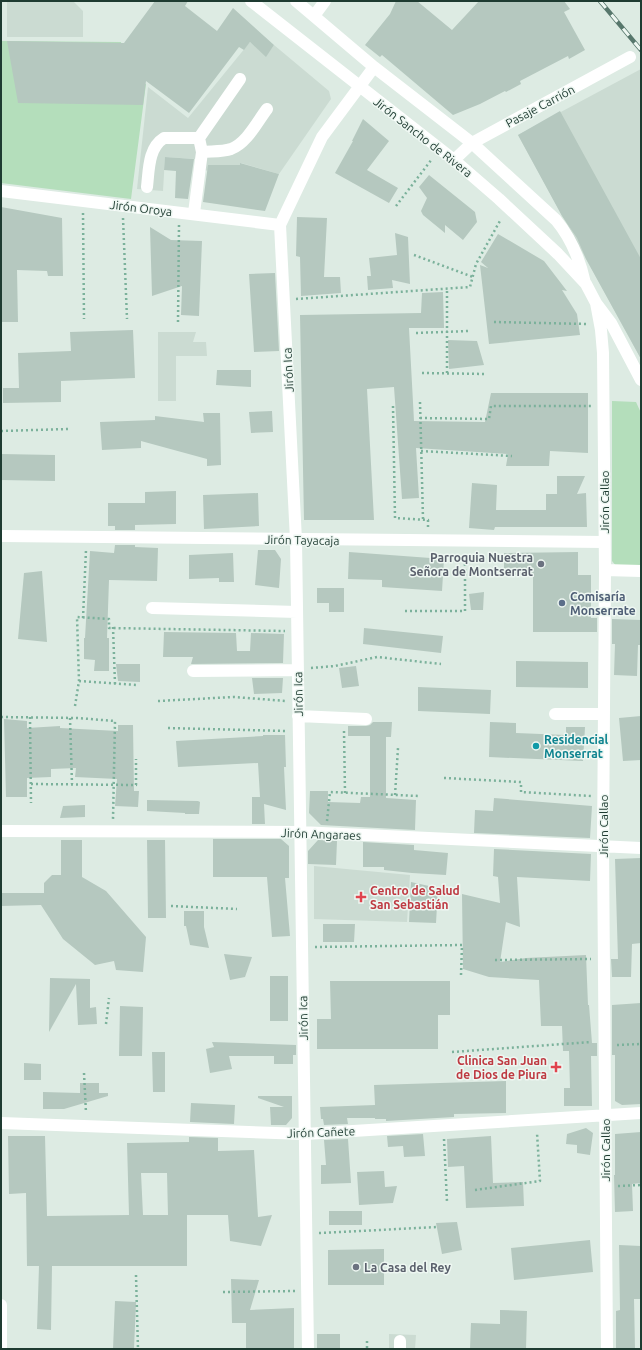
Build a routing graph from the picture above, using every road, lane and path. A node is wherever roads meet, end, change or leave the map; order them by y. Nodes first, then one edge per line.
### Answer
1 (296, 1) edge
2 (325, 1) edge
3 (257, 3) edge
4 (314, 16) junction
5 (630, 57) dead end
6 (374, 67) junction
7 (240, 79) dead end
8 (359, 87) junction
9 (267, 109) dead end
10 (199, 138) junction
11 (472, 143) junction
12 (439, 149) junction
13 (202, 152) junction
14 (454, 160) junction
15 (147, 187) dead end
16 (1, 191) edge
17 (83, 201) junction
18 (123, 206) junction
19 (396, 206) dead end
20 (508, 207) junction
21 (179, 213) junction
22 (194, 214) junction
23 (280, 225) junction
24 (414, 255) dead end
25 (473, 277) junction
26 (586, 284) junction
27 (447, 289) junction
28 (284, 300) junction
29 (596, 303) junction
30 (84, 318) dead end
31 (127, 319) dead end
32 (178, 322) dead end
33 (494, 322) dead end
34 (600, 324) junction
35 (469, 331) dead end
36 (447, 332) junction
37 (416, 334) dead end
38 (422, 373) dead end
39 (447, 373) junction
40 (487, 374) dead end
41 (641, 380) edge
42 (420, 402) dead end
43 (393, 406) dead end
44 (604, 406) junction
45 (420, 418) junction
46 (68, 429) dead end
47 (1, 431) edge
48 (421, 451) junction
49 (512, 456) dead end
50 (423, 519) junction
51 (1, 536) edge
52 (87, 537) junction
53 (296, 540) junction
54 (428, 541) junction
55 (465, 541) junction
56 (604, 542) junction
57 (605, 570) junction
58 (641, 571) edge
59 (152, 608) dead end
60 (405, 611) dead end
61 (297, 612) junction
62 (83, 618) junction
63 (113, 628) junction
64 (297, 632) junction
65 (441, 664) dead end
66 (298, 669) junction
67 (193, 671) dead end
68 (79, 681) junction
69 (115, 684) junction
70 (137, 685) dead end
71 (158, 701) dead end
72 (298, 702) junction
73 (75, 706) dead end
74 (555, 714) dead end
75 (604, 714) junction
76 (298, 716) junction
77 (1, 717) edge
78 (30, 717) junction
79 (70, 718) junction
80 (366, 719) dead end
81 (168, 728) dead end
82 (344, 730) dead end
83 (299, 731) junction
84 (398, 748) dead end
85 (136, 758) dead end
86 (444, 778) dead end
87 (31, 784) junction
88 (72, 784) junction
89 (114, 784) junction
90 (345, 793) junction
91 (395, 795) junction
92 (419, 796) dead end
93 (603, 797) junction
94 (31, 802) dead end
95 (1, 831) edge
96 (112, 832) junction
97 (300, 832) junction
98 (326, 833) junction
99 (603, 847) junction
100 (641, 848) edge
101 (171, 906) dead end
102 (237, 909) dead end
103 (302, 947) junction
104 (604, 959) junction
105 (495, 960) dead end
106 (461, 975) dead end
107 (109, 998) dead end
108 (106, 1024) dead end
109 (604, 1044) junction
110 (641, 1044) edge
111 (452, 1052) dead end
112 (84, 1073) dead end
113 (641, 1113) edge
114 (605, 1116) junction
115 (536, 1120) junction
116 (1, 1123) edge
117 (87, 1126) junction
118 (443, 1126) junction
119 (305, 1134) junction
120 (641, 1185) edge
121 (605, 1187) junction
122 (475, 1190) dead end
123 (447, 1202) dead end
124 (438, 1228) dead end
125 (306, 1234) junction
126 (136, 1275) dead end
127 (307, 1291) junction
128 (223, 1292) dead end
129 (1, 1305) edge
130 (367, 1341) dead end
131 (2, 1349) edge
132 (138, 1349) edge
133 (308, 1349) edge
134 (367, 1349) edge
135 (607, 1349) edge

1 - 4 street, Jirón Sancho de Rivera
2 - 4 street
3 - 8 street, Jirón Sancho de Rivera
4 - 6 street, Jirón Sancho de Rivera
5 - 11 street, Pasaje Carrión
6 - 8 street, Jirón Ica
6 - 11 street, Jirón Sancho de Rivera
7 - 10 street
8 - 12 street, Jirón Sancho de Rivera
8 - 23 street, Jirón Ica
9 - 13 street
10 - 13 street
10 - 15 street
11 - 14 street, Pasaje Carrión
11 - 26 street, Jirón Sancho de Rivera
12 - 14 street, Jirón Sancho de Rivera
12 - 19 path
13 - 22 street
14 - 20 street, Jirón Sancho de Rivera
16 - 17 street, Jirón Oroya
17 - 18 street, Jirón Oroya
17 - 30 path
18 - 21 street, Jirón Oroya
18 - 31 path
20 - 25 path
20 - 26 street, Jirón Sancho de Rivera
21 - 22 street, Jirón Oroya
21 - 32 path
22 - 23 street, Jirón Oroya
23 - 28 street, Jirón Ica
24 - 25 path
25 - 27 path
26 - 29 street, Jirón Sancho de Rivera
27 - 28 path
27 - 36 path
28 - 53 street, Jirón Ica
29 - 34 street, Jirón Callao
29 - 41 street, Jirón Sancho de Rivera
33 - 34 path
34 - 44 street, Jirón Callao
35 - 36 path
36 - 37 path
36 - 39 path
38 - 39 path
39 - 40 path
42 - 45 path
43 - 50 path
44 - 45 path
44 - 56 street, Jirón Callao
45 - 48 path
46 - 47 path
48 - 49 path
48 - 50 path
50 - 54 path
51 - 52 street, Jirón Tayacaja
52 - 53 street, Jirón Tayacaja
52 - 62 path
53 - 54 street, Jirón Tayacaja
53 - 61 street, Jirón Ica
54 - 55 street, Jirón Tayacaja
55 - 56 street, Jirón Tayacaja
55 - 60 path
56 - 57 street, Jirón Callao
57 - 58 street
57 - 75 street, Jirón Callao
59 - 61 street
61 - 64 street, Jirón Ica
62 - 63 path
62 - 68 path
63 - 64 path
63 - 69 path
64 - 66 street, Jirón Ica
65 - 66 path
66 - 67 street
66 - 72 street, Jirón Ica
68 - 69 path
68 - 73 path
69 - 70 path
71 - 72 path
72 - 76 street, Jirón Ica
74 - 75 street
75 - 93 street, Jirón Callao
76 - 80 street
76 - 83 street, Jirón Ica
77 - 78 path
78 - 79 path
78 - 87 path
79 - 88 path
79 - 89 path
81 - 83 path
82 - 90 path
83 - 97 street, Jirón Ica
84 - 91 path
85 - 89 path
86 - 93 path
87 - 88 path
87 - 94 path
88 - 89 path
89 - 96 path
90 - 91 path
90 - 98 path
91 - 92 path
93 - 99 street, Jirón Callao
95 - 96 street, Jirón Angaraes
96 - 97 street, Jirón Angaraes
97 - 98 street, Jirón Angaraes
97 - 103 street, Jirón Ica
98 - 99 street, Jirón Angaraes
99 - 100 street, Jirón Angaraes
99 - 104 street, Jirón Callao
101 - 102 path
103 - 106 path
103 - 119 street, Jirón Ica
104 - 105 path
104 - 109 street, Jirón Callao
107 - 108 path
109 - 110 path
109 - 111 path
109 - 114 street, Jirón Callao
112 - 117 path
113 - 114 street, Jirón Cañete
114 - 115 street, Jirón Cañete
114 - 121 street, Jirón Callao
115 - 118 street, Jirón Cañete
115 - 122 path
116 - 117 street, Jirón Cañete
117 - 119 street, Jirón Cañete
118 - 119 street, Jirón Cañete
118 - 123 path
119 - 125 street, Jirón Ica
120 - 121 path
121 - 135 street, Jirón Callao
124 - 125 path
125 - 127 street, Jirón Ica
126 - 132 path
127 - 128 path
127 - 133 street, Jirón Ica
129 - 131 street
130 - 134 path

